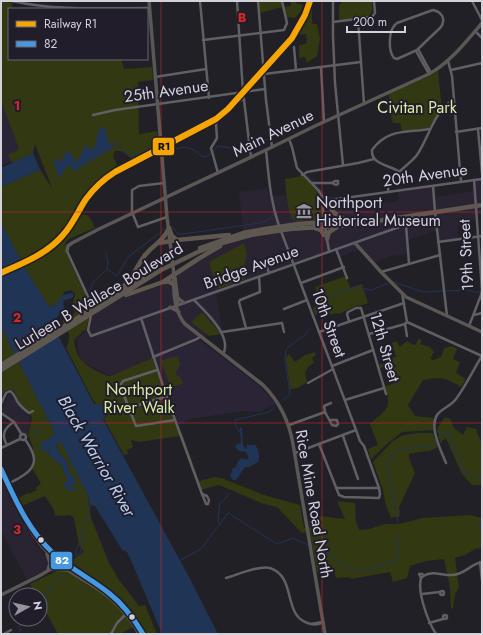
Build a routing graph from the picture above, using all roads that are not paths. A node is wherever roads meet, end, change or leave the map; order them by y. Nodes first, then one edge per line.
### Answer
1 (12, 1) edge
2 (150, 1) edge
3 (200, 1) edge
4 (237, 1) edge
5 (258, 1) edge
6 (282, 1) edge
7 (333, 1) edge
8 (374, 1) edge
9 (472, 1) edge
10 (80, 8) edge
11 (149, 8) joint
12 (358, 20) junction
13 (482, 20) edge
14 (333, 22) junction
15 (482, 23) edge
16 (476, 31) junction
17 (260, 33) junction
18 (239, 35) junction
19 (482, 38) edge
20 (203, 40) junction
21 (294, 47) dead end
22 (417, 50) junction
23 (448, 60) junction
24 (361, 62) junction
25 (482, 63) edge
26 (334, 66) junction
27 (320, 67) junction
28 (206, 69) junction
29 (296, 70) junction
30 (451, 70) junction
31 (264, 74) junction
32 (429, 74) junction
33 (155, 77) junction
34 (265, 89) junction
35 (243, 92) junction
36 (209, 98) junction
37 (244, 99) junction
38 (454, 99) junction
39 (364, 104) junction
40 (158, 105) junction
41 (93, 115) dead end
42 (338, 115) junction
43 (324, 122) junction
44 (480, 128) edge
45 (429, 129) junction
46 (456, 132) junction
47 (289, 138) junction
48 (272, 147) junction
49 (266, 150) junction
50 (251, 158) junction
51 (374, 159) junction
52 (343, 165) junction
53 (400, 172) junction
54 (482, 172) edge
55 (218, 173) junction
56 (302, 175) junction
57 (482, 179) edge
58 (474, 180) junction
59 (461, 182) junction
60 (165, 183) junction
61 (311, 183) junction
62 (332, 183) dead end
63 (433, 186) junction
64 (388, 192) junction
65 (166, 197) junction
66 (326, 201) junction
67 (482, 205) edge
68 (476, 206) junction
69 (132, 212) junction
70 (435, 212) junction
71 (411, 216) junction
72 (168, 217) junction
73 (419, 220) dead end
74 (354, 221) junction
75 (377, 221) junction
76 (411, 223) junction
77 (324, 225) junction
78 (406, 225) junction
79 (340, 226) junction
80 (312, 227) junction
81 (169, 228) junction
82 (280, 228) junction
83 (243, 233) junction
84 (478, 236) junction
85 (482, 236) edge
86 (326, 239) junction
87 (177, 240) junction
88 (234, 240) junction
89 (170, 241) junction
90 (438, 242) junction
91 (158, 243) junction
92 (355, 243) junction
93 (336, 249) junction
94 (329, 251) junction
95 (67, 252) joint
96 (440, 255) junction
97 (186, 256) junction
98 (265, 262) dead end
99 (294, 264) junction
100 (409, 264) junction
101 (344, 267) junction
102 (381, 272) junction
103 (269, 273) junction
104 (174, 275) junction
105 (259, 277) junction
106 (347, 278) dead end
107 (163, 282) junction
108 (301, 283) junction
109 (173, 284) junction
110 (402, 293) junction
111 (482, 293) edge
112 (116, 297) junction
113 (178, 298) junction
114 (194, 300) junction
115 (308, 300) junction
116 (184, 303) junction
117 (404, 303) junction
118 (102, 305) junction
119 (177, 305) junction
120 (170, 308) junction
121 (284, 309) dead end
122 (179, 312) junction
123 (482, 314) edge
124 (473, 315) junction
125 (363, 316) junction
126 (447, 316) junction
127 (141, 318) junction
128 (349, 321) junction
129 (406, 323) junction
130 (468, 326) junction
131 (246, 328) junction
132 (222, 332) junction
133 (284, 332) dead end
134 (319, 332) junction
135 (482, 332) edge
136 (369, 334) junction
137 (201, 336) junction
138 (407, 336) dead end
139 (373, 350) junction
140 (223, 354) junction
141 (482, 356) edge
142 (153, 357) junction
143 (1, 365) edge
144 (332, 367) junction
145 (1, 370) edge
146 (157, 370) junction
147 (308, 383) dead end
148 (384, 388) junction
149 (386, 394) dead end
150 (167, 397) junction
151 (345, 400) junction
152 (331, 403) dead end
153 (1, 404) edge
154 (129, 408) junction
155 (33, 411) dead end
156 (325, 412) junction
157 (1, 413) edge
158 (175, 420) junction
159 (330, 420) dead end
160 (14, 422) junction
161 (288, 425) junction
162 (356, 430) junction
163 (22, 435) junction
164 (343, 436) junction
165 (20, 438) junction
166 (25, 439) junction
167 (319, 444) junction
168 (7, 445) junction
169 (1, 448) edge
170 (295, 453) junction
171 (446, 463) dead end
172 (1, 469) edge
173 (1, 474) edge
174 (358, 479) dead end
175 (8, 484) junction
176 (336, 488) junction
177 (379, 488) junction
178 (202, 494) dead end
179 (47, 553) junction
180 (68, 557) dead end
181 (481, 562) edge
182 (61, 563) junction
183 (70, 569) junction
184 (49, 570) junction
185 (226, 578) dead end
186 (482, 580) edge
187 (440, 592) dead end
188 (422, 594) junction
189 (1, 595) edge
190 (128, 613) junction
191 (443, 618) dead end
192 (323, 622) junction
193 (429, 623) junction
194 (4, 634) edge
195 (12, 634) edge
196 (111, 634) edge
197 (139, 634) edge
198 (143, 634) edge
199 (325, 634) edge
200 (436, 634) edge

1 - 10 street
2 - 11 main road
3 - 20 street
4 - 18 street
5 - 17 street
6 - 17 street
7 - 14 street
8 - 12 street
9 - 13 street
11 - 33 main road
12 - 14 street
12 - 24 street
14 - 26 street
15 - 16 main road, Main Avenue
16 - 19 street
16 - 23 main road, Main Avenue
17 - 18 street
17 - 31 street
18 - 20 street
18 - 35 street
20 - 28 street
21 - 29 street
22 - 22 street
22 - 32 street
23 - 30 street
23 - 32 main road, Main Avenue
24 - 26 street
24 - 39 street
25 - 30 street
26 - 27 street
26 - 42 street
27 - 29 street
27 - 43 street
28 - 33 street
28 - 36 street
29 - 31 street
30 - 38 street
31 - 34 street
32 - 39 main road, Main Avenue
33 - 40 main road
34 - 35 street, 25th Avenue
34 - 48 street
35 - 36 street, 25th Avenue
35 - 37 street
36 - 40 street, 25th Avenue
37 - 50 street
37 - 55 street
38 - 45 street
38 - 46 street
39 - 42 main road, Main Avenue
40 - 41 street, 25th Avenue
40 - 60 main road
42 - 43 main road, Main Avenue
42 - 52 street
43 - 47 main road, Main Avenue
44 - 46 street
44 - 54 street
45 - 51 street
45 - 53 street
46 - 59 street
47 - 48 main road, Main Avenue
47 - 56 street
48 - 49 main road, Main Avenue
49 - 50 main road, Main Avenue
49 - 82 street, 10th Street
50 - 55 main road, Main Avenue
51 - 52 street
51 - 53 street
52 - 56 street
53 - 64 street
55 - 65 main road, Main Avenue
56 - 61 street
57 - 58 street, 20th Avenue
58 - 59 street, 20th Avenue
58 - 68 street, 19th Street
59 - 63 street, 20th Avenue
60 - 65 main road
60 - 69 street
61 - 62 street
61 - 66 street
63 - 64 street, 20th Avenue
63 - 70 street
64 - 66 street, 20th Avenue
65 - 69 main road, Main Avenue
65 - 72 main road
66 - 74 highway
66 - 77 street
67 - 68 highway, Lurleen B Wallace Boulevard
68 - 70 highway, Lurleen B Wallace Boulevard
68 - 84 street, 19th Street
69 - 72 street
69 - 95 main road, Main Avenue
70 - 71 highway, Lurleen B Wallace Boulevard
70 - 90 street
71 - 75 highway, Lurleen B Wallace Boulevard
71 - 76 street
72 - 81 main road
73 - 76 street, Bridge Avenue
74 - 75 highway, Lurleen B Wallace Boulevard
74 - 77 highway, Lurleen B Wallace Boulevard
75 - 79 highway, Lurleen B Wallace Boulevard
76 - 78 street, Bridge Avenue
77 - 79 highway, Lurleen B Wallace Boulevard
77 - 80 highway, Lurleen B Wallace Boulevard
77 - 82 highway, Lurleen B Wallace Boulevard
77 - 86 street
77 - 86 street
78 - 92 street, Bridge Avenue
78 - 100 street
79 - 86 highway
80 - 82 highway, Lurleen B Wallace Boulevard
80 - 86 highway
81 - 87 highway
81 - 89 main road
81 - 91 highway
82 - 83 highway, Lurleen B Wallace Boulevard
82 - 88 highway, Lurleen B Wallace Boulevard
82 - 99 street, 10th Street
83 - 87 highway
83 - 97 highway, Lurleen B Wallace Boulevard
84 - 85 street
84 - 90 street
84 - 111 street, 19th Street
86 - 94 street
87 - 89 highway
88 - 97 highway, Lurleen B Wallace Boulevard
88 - 104 highway
89 - 91 highway
89 - 104 main road
90 - 96 street
91 - 112 highway
92 - 93 street, Bridge Avenue
92 - 102 main road
93 - 94 street, Bridge Avenue
93 - 101 street
94 - 99 street, Bridge Avenue
95 - 127 street, Bridge Avenue
96 - 100 street
96 - 126 street
97 - 112 highway, Lurleen B Wallace Boulevard
98 - 103 street
99 - 103 street, Bridge Avenue
99 - 108 street, 10th Street
100 - 102 street
101 - 106 street
101 - 108 street
102 - 110 main road
103 - 105 street, Bridge Avenue
104 - 107 highway
104 - 109 main road, Rice Mine Road North
104 - 113 main road
105 - 114 street, Bridge Avenue
105 - 131 street
107 - 109 highway
107 - 112 highway
108 - 115 street, 10th Street
109 - 119 main road, Rice Mine Road North
110 - 117 street
110 - 126 main road
111 - 124 street, 19th Street
112 - 118 highway, Lurleen B Wallace Boulevard
113 - 116 main road
113 - 119 main road
114 - 116 street, Bridge Avenue
114 - 132 street
115 - 121 street
115 - 134 street, 10th Street
116 - 119 street, Bridge Avenue
117 - 125 street
117 - 129 street
118 - 143 highway, Lurleen B Wallace Boulevard
118 - 145 highway, Lurleen B Wallace Boulevard
119 - 120 street, Bridge Avenue
119 - 122 main road, Rice Mine Road North
120 - 122 main road
120 - 127 street, Bridge Avenue
122 - 137 main road, Rice Mine Road North
123 - 124 street
124 - 130 street, 19th Street
125 - 128 street
125 - 128 street, 12th Street
125 - 136 street, 12th Street
126 - 130 main road
127 - 142 street
128 - 134 street
129 - 136 street
129 - 138 street
129 - 141 street
130 - 135 main road
131 - 132 street
131 - 133 street
132 - 140 street
134 - 144 street, 10th Street
136 - 139 street, 12th Street
137 - 140 main road, Rice Mine Road North
137 - 142 street
139 - 144 street
139 - 148 street, 12th Street
140 - 161 main road, Rice Mine Road North
141 - 171 street
142 - 146 street
144 - 147 street
144 - 151 street, 10th Street
146 - 150 street
146 - 154 street
148 - 149 street, 12th Street
148 - 151 street
150 - 154 street
150 - 158 street
151 - 162 street, 10th Street
152 - 156 street
153 - 155 street
154 - 158 street
156 - 159 street
156 - 161 street
157 - 160 street
158 - 178 street
160 - 163 street
160 - 168 street
161 - 170 main road, Rice Mine Road North
162 - 164 street
162 - 177 street, 10th Street
163 - 165 street
163 - 166 street
164 - 167 street
164 - 174 street
165 - 166 street
165 - 168 street
166 - 175 street
167 - 170 street
167 - 176 street
168 - 169 street
170 - 192 main road, Rice Mine Road North
172 - 175 main road
173 - 179 main road
175 - 182 main road
176 - 177 street
176 - 177 street
179 - 182 main road
179 - 184 main road
180 - 183 main road
181 - 186 street
181 - 188 street
182 - 183 main road
182 - 184 main road
183 - 184 main road
183 - 190 main road
184 - 189 main road
185 - 192 street
187 - 188 street
188 - 193 street
190 - 196 street
190 - 197 main road
190 - 198 main road
191 - 193 street
192 - 199 main road, Rice Mine Road North
193 - 200 street
194 - 195 street

